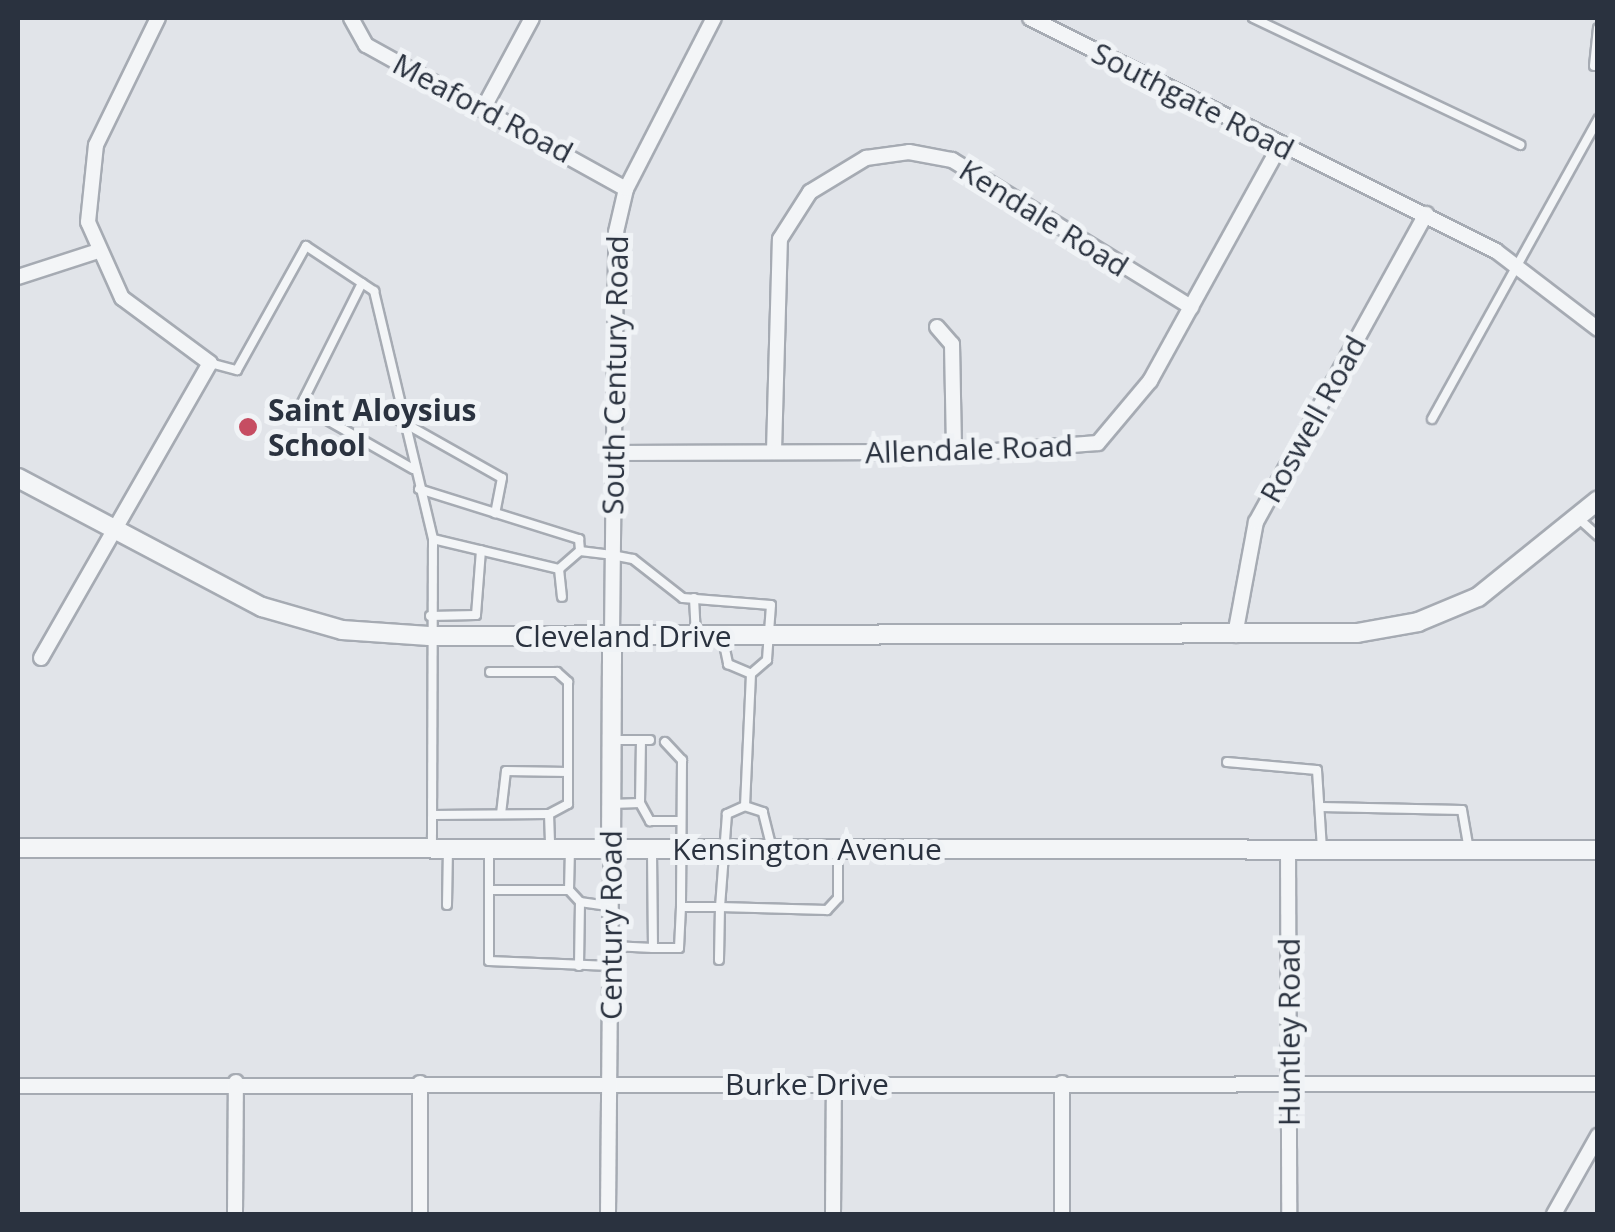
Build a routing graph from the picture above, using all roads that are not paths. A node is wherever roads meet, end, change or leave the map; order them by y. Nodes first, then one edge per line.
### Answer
1 (158, 18) edge
2 (350, 18) edge
3 (532, 18) edge
4 (714, 18) edge
5 (1030, 18) edge
6 (1253, 18) edge
7 (1598, 28) edge
8 (1594, 66) dead end
9 (484, 109) junction
10 (1598, 119) edge
11 (1520, 145) dead end
12 (1278, 149) junction
13 (626, 189) junction
14 (1426, 214) junction
15 (95, 252) junction
16 (1513, 261) junction
17 (18, 277) edge
18 (362, 282) junction
19 (1191, 307) junction
20 (936, 327) dead end
21 (1598, 328) edge
22 (210, 363) junction
23 (1432, 418) dead end
24 (399, 420) junction
25 (774, 451) junction
26 (954, 452) junction
27 (612, 453) junction
28 (413, 469) junction
29 (18, 478) edge
30 (418, 489) junction
31 (1598, 500) edge
32 (495, 513) junction
33 (1578, 518) junction
34 (112, 530) junction
35 (1598, 536) edge
36 (432, 539) junction
37 (480, 550) junction
38 (580, 550) junction
39 (612, 555) junction
40 (559, 569) junction
41 (562, 597) dead end
42 (694, 598) junction
43 (430, 616) junction
44 (1236, 634) junction
45 (773, 635) junction
46 (430, 636) junction
47 (612, 636) junction
48 (696, 636) junction
49 (722, 636) junction
50 (41, 658) dead end
51 (490, 672) dead end
52 (750, 674) junction
53 (612, 740) junction
54 (666, 742) dead end
55 (1227, 762) dead end
56 (568, 772) junction
57 (640, 803) junction
58 (611, 804) junction
59 (745, 806) junction
60 (1320, 807) junction
61 (501, 814) junction
62 (550, 814) junction
63 (433, 815) junction
64 (680, 821) junction
65 (18, 848) edge
66 (440, 849) junction
67 (489, 849) junction
68 (550, 849) junction
69 (570, 849) junction
70 (612, 849) junction
71 (652, 849) junction
72 (682, 849) junction
73 (720, 849) junction
74 (772, 849) junction
75 (838, 849) junction
76 (1288, 850) junction
77 (1322, 850) junction
78 (1469, 850) junction
79 (1598, 850) edge
80 (490, 890) junction
81 (569, 890) junction
82 (580, 902) junction
83 (447, 906) dead end
84 (612, 906) junction
85 (681, 907) junction
86 (720, 907) junction
87 (612, 946) junction
88 (653, 948) junction
89 (719, 960) dead end
90 (578, 966) junction
91 (612, 966) junction
92 (236, 1082) junction
93 (420, 1083) junction
94 (1062, 1083) junction
95 (608, 1084) junction
96 (834, 1084) junction
97 (1290, 1084) junction
98 (1598, 1084) edge
99 (18, 1086) edge
100 (1598, 1136) edge
101 (235, 1214) edge
102 (420, 1214) edge
103 (608, 1214) edge
104 (834, 1214) edge
105 (1062, 1214) edge
106 (1289, 1214) edge
107 (1554, 1214) edge

1 - 15 street
2 - 9 street, Meaford Road
3 - 9 street
4 - 13 street, South Century Road
5 - 12 street, Southgate Road
6 - 11 lane
7 - 8 lane
9 - 13 street, Meaford Road
10 - 16 lane
12 - 14 street, Southgate Road
12 - 19 street, Allendale Road
13 - 27 street, South Century Road
14 - 16 street, Southgate Road
14 - 44 street, Roswell Road
15 - 17 street
15 - 22 street
16 - 21 street, Southgate Road
16 - 23 lane
18 - 22 lane
18 - 24 lane
18 - 28 lane
19 - 25 street, Kendale Road
19 - 26 street, Allendale Road
20 - 26 street
22 - 34 street
24 - 28 lane
24 - 32 lane
25 - 26 street, Allendale Road
25 - 27 street, Allendale Road
27 - 39 street, South Century Road
28 - 30 lane
29 - 34 street, Cleveland Drive
30 - 32 lane
30 - 36 lane
31 - 33 street, Cleveland Drive
32 - 38 lane
33 - 35 lane
33 - 44 street, Cleveland Drive
34 - 46 street, Cleveland Drive
34 - 50 street
36 - 37 lane
36 - 43 lane
37 - 40 lane
37 - 43 lane
38 - 39 lane
38 - 40 lane
39 - 42 lane
39 - 47 street, South Century Road
40 - 41 lane
42 - 45 lane
42 - 48 lane
43 - 46 lane
44 - 45 street, Cleveland Drive
45 - 49 street, Cleveland Drive
45 - 52 lane
46 - 47 street, Cleveland Drive
46 - 63 lane
47 - 48 street, Cleveland Drive
47 - 53 street, Century Road
48 - 49 street, Cleveland Drive
49 - 52 lane
51 - 56 lane
52 - 59 lane
53 - 57 lane
53 - 58 street, Century Road
54 - 64 lane
55 - 60 lane
56 - 61 lane
56 - 62 lane
57 - 58 lane
57 - 64 lane
58 - 70 street, Century Road
59 - 73 lane
59 - 74 lane
60 - 77 lane
60 - 78 lane
61 - 62 lane
61 - 63 lane
62 - 68 lane
63 - 66 lane
64 - 72 lane
65 - 66 street, Kensington Avenue
66 - 67 street, Kensington Avenue
66 - 83 lane
67 - 68 street, Kensington Avenue
67 - 80 lane
68 - 69 street, Kensington Avenue
69 - 70 street, Kensington Avenue
69 - 81 lane
70 - 71 street, Kensington Avenue
70 - 84 street, Century Road
71 - 72 street, Kensington Avenue
71 - 88 lane
72 - 73 street, Kensington Avenue
72 - 85 lane
73 - 74 street, Kensington Avenue
73 - 86 lane
74 - 75 street, Kensington Avenue
75 - 76 street, Kensington Avenue
75 - 86 lane
76 - 77 street, Kensington Avenue
76 - 97 street, Huntley Road
77 - 78 street, Kensington Avenue
78 - 79 street, Kensington Avenue
80 - 81 lane
80 - 90 lane
81 - 82 lane
82 - 84 lane
82 - 90 lane
84 - 87 street, Century Road
85 - 86 lane
85 - 88 lane
86 - 89 lane
87 - 88 lane
87 - 91 street, Century Road
90 - 91 lane
91 - 95 street, Century Road
92 - 93 street, Burke Drive
92 - 99 street, Burke Drive
92 - 101 street
93 - 95 street, Burke Drive
93 - 102 street
94 - 96 street, Burke Drive
94 - 97 street, Burke Drive
94 - 105 street
95 - 96 street, Burke Drive
95 - 103 street, Century Road
96 - 104 street
97 - 98 street, Burke Drive
97 - 106 street, Huntley Road
100 - 107 street

